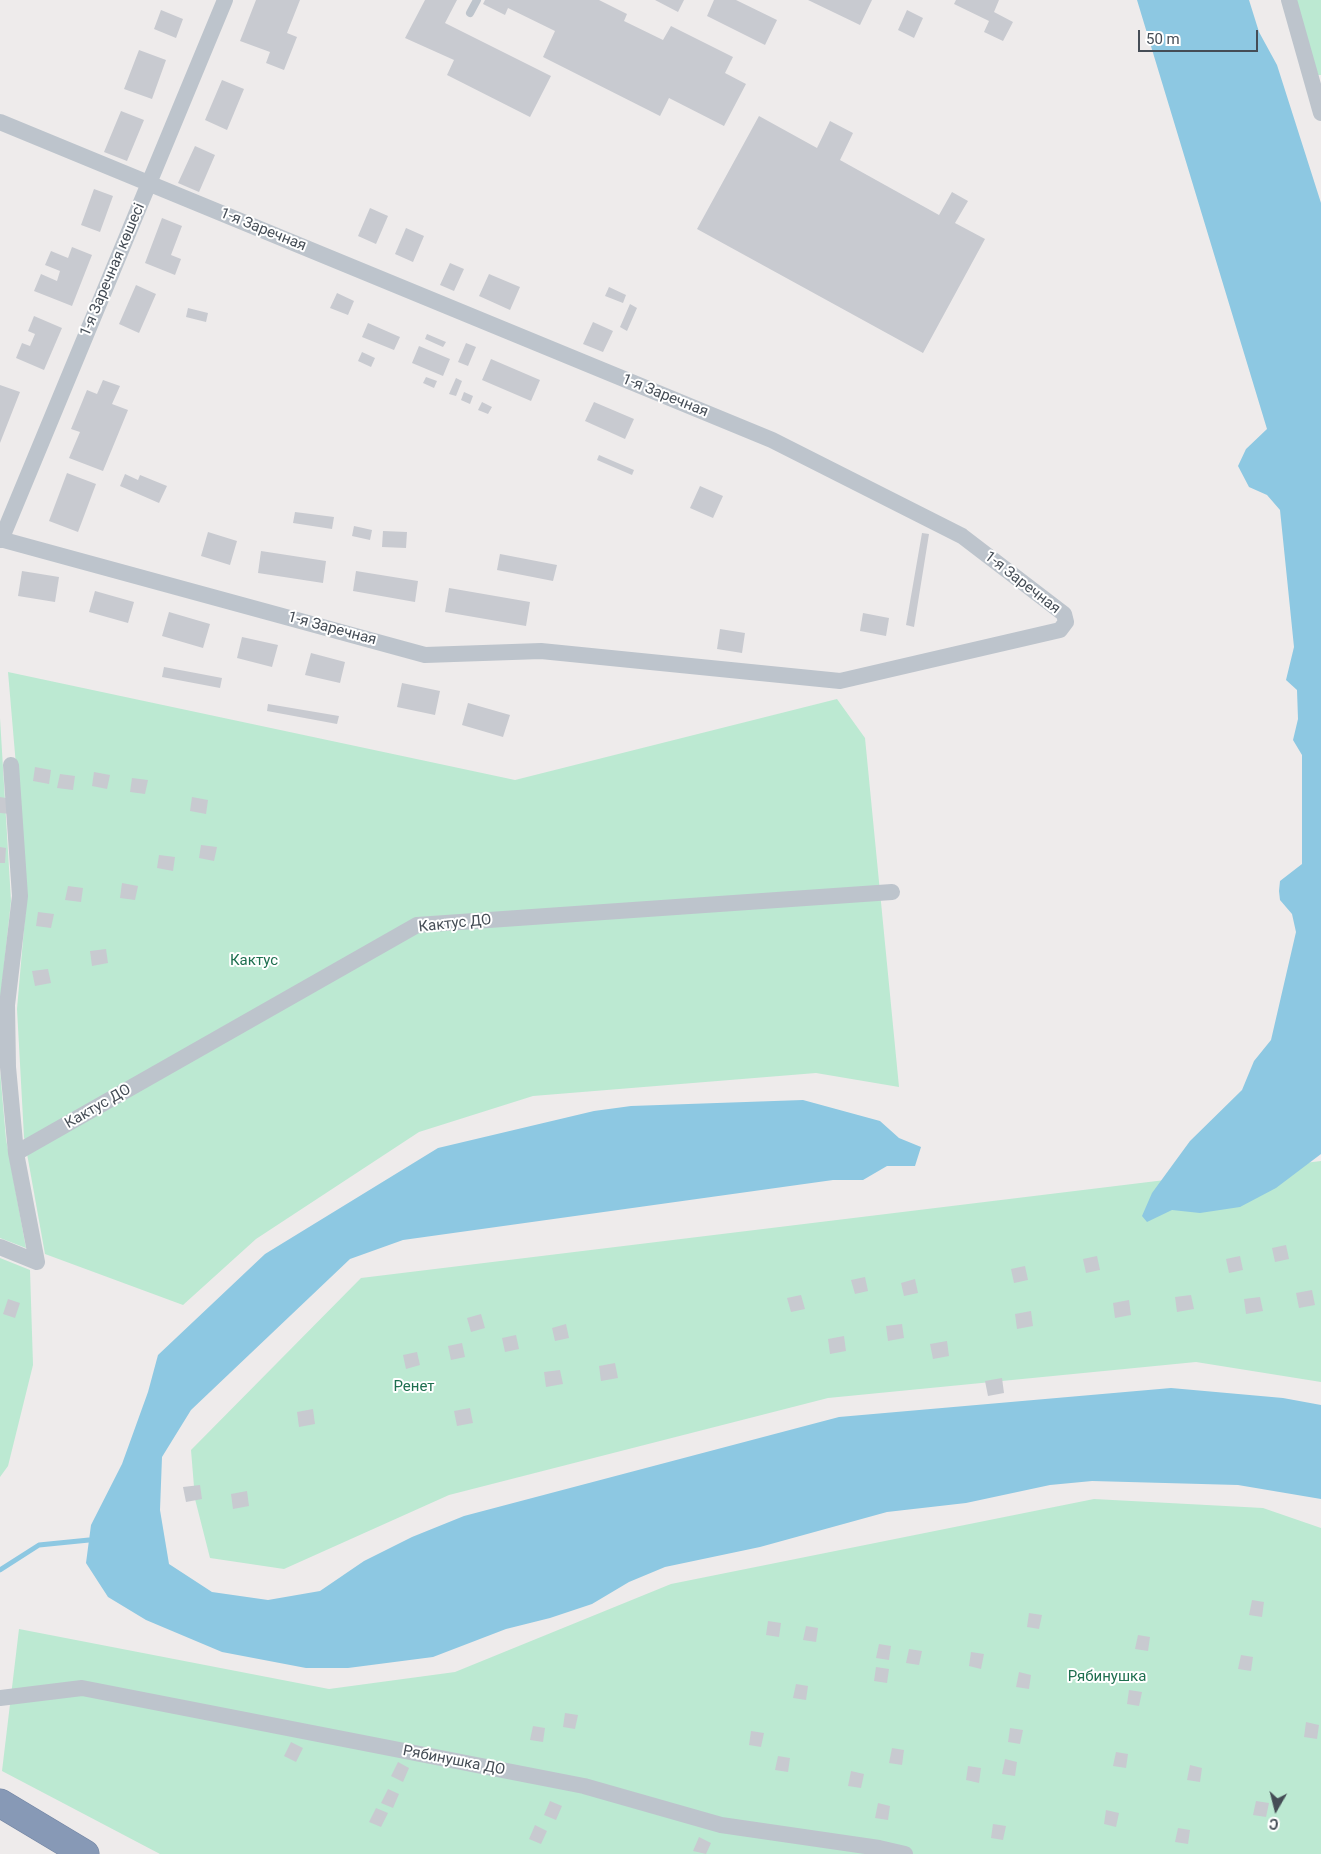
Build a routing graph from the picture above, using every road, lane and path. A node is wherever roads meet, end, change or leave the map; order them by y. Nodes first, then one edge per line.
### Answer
1 (225, 0) edge
2 (477, 0) edge
3 (1289, 0) edge
4 (470, 13) dead end
5 (1321, 112) edge
6 (0, 122) edge
7 (149, 183) junction
8 (0, 540) edge
9 (10, 765) dead end
10 (892, 892) dead end
11 (16, 1153) junction
12 (0, 1247) edge
13 (0, 1698) edge
14 (0, 1804) edge
15 (85, 1854) edge
16 (905, 1854) edge

1 - 7 street, 1-я Заречная көшесі
2 - 4 lane
3 - 5 street
6 - 7 street, 1-я Заречная
7 - 8 street, 1-я Заречная көшесі
7 - 8 street, 1-я Заречная
9 - 11 street
10 - 11 street, Кактус ДО
11 - 12 street
13 - 16 street, Рябинушка ДО
14 - 15 highway

